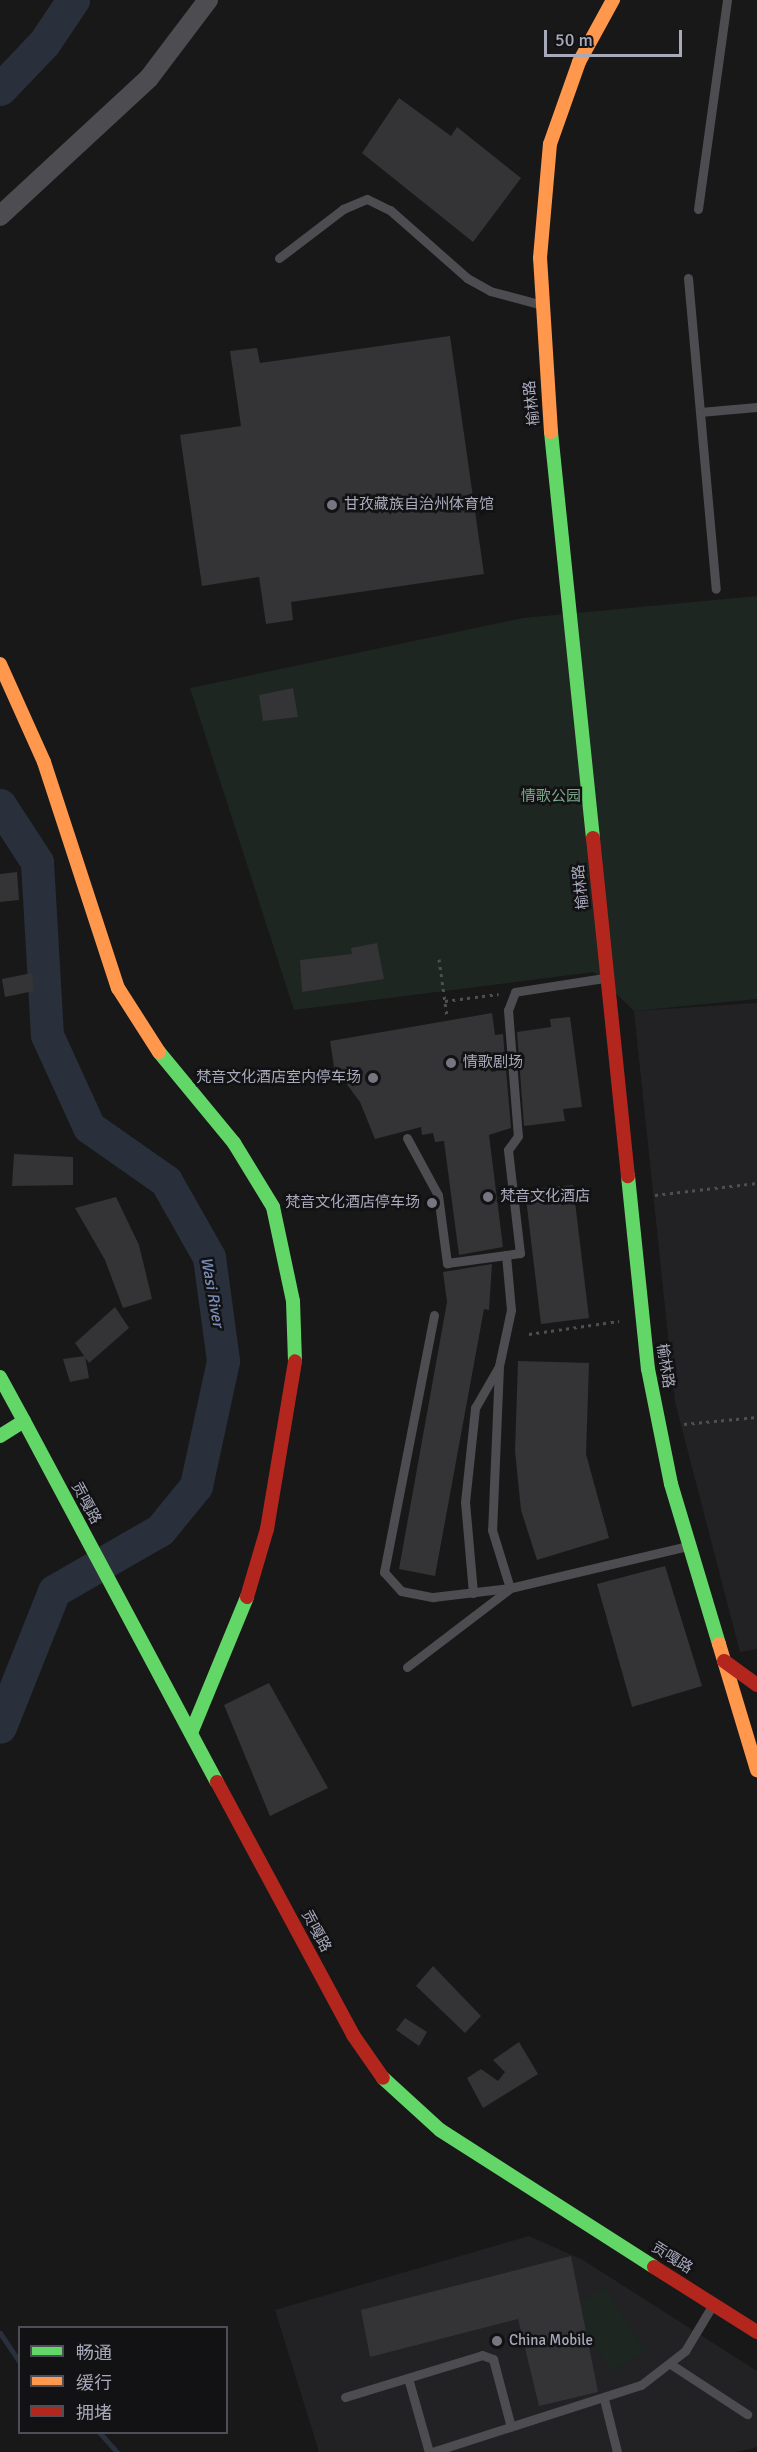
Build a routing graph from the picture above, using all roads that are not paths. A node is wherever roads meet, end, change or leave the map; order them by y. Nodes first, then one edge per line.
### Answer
1 (208, 0) edge
2 (613, 0) edge
3 (727, 0) edge
4 (698, 209) dead end
5 (0, 216) edge
6 (279, 258) dead end
7 (688, 278) dead end
8 (541, 304) junction
9 (757, 407) edge
10 (700, 412) junction
11 (716, 589) dead end
12 (0, 664) edge
13 (607, 978) junction
14 (407, 1138) dead end
15 (506, 1255) junction
16 (434, 1315) dead end
17 (499, 1366) junction
18 (0, 1377) edge
19 (24, 1421) junction
20 (0, 1436) edge
21 (689, 1545) junction
22 (510, 1588) junction
23 (473, 1593) junction
24 (724, 1661) junction
25 (407, 1666) dead end
26 (757, 1685) edge
27 (191, 1733) junction
28 (757, 1770) edge
29 (713, 2304) junction
30 (757, 2332) edge
31 (672, 2365) junction
32 (408, 2378) junction
33 (345, 2397) dead end
34 (604, 2399) junction
35 (747, 2414) dead end
36 (511, 2427) junction
37 (431, 2452) edge
38 (617, 2452) edge

1 - 5 street
2 - 8 main road, 榆林路
3 - 4 lane
6 - 8 lane
7 - 10 lane
8 - 13 main road, 榆林路
9 - 10 lane
10 - 11 lane
12 - 27 main road
13 - 15 lane
13 - 21 main road, 榆林路
14 - 15 lane
15 - 17 lane
16 - 23 lane
17 - 22 lane
17 - 23 lane
18 - 19 main road, 贡嘎路
19 - 20 main road
19 - 27 main road, 贡嘎路
21 - 22 lane
21 - 24 main road, 榆林路
22 - 23 lane
22 - 25 lane
24 - 26 main road
24 - 28 main road, 榆林路
27 - 29 main road, 贡嘎路
29 - 30 main road, 贡嘎路
29 - 31 lane
31 - 34 lane
31 - 35 lane
32 - 33 lane
32 - 36 lane
32 - 37 lane
34 - 36 lane
34 - 38 lane
36 - 37 lane

